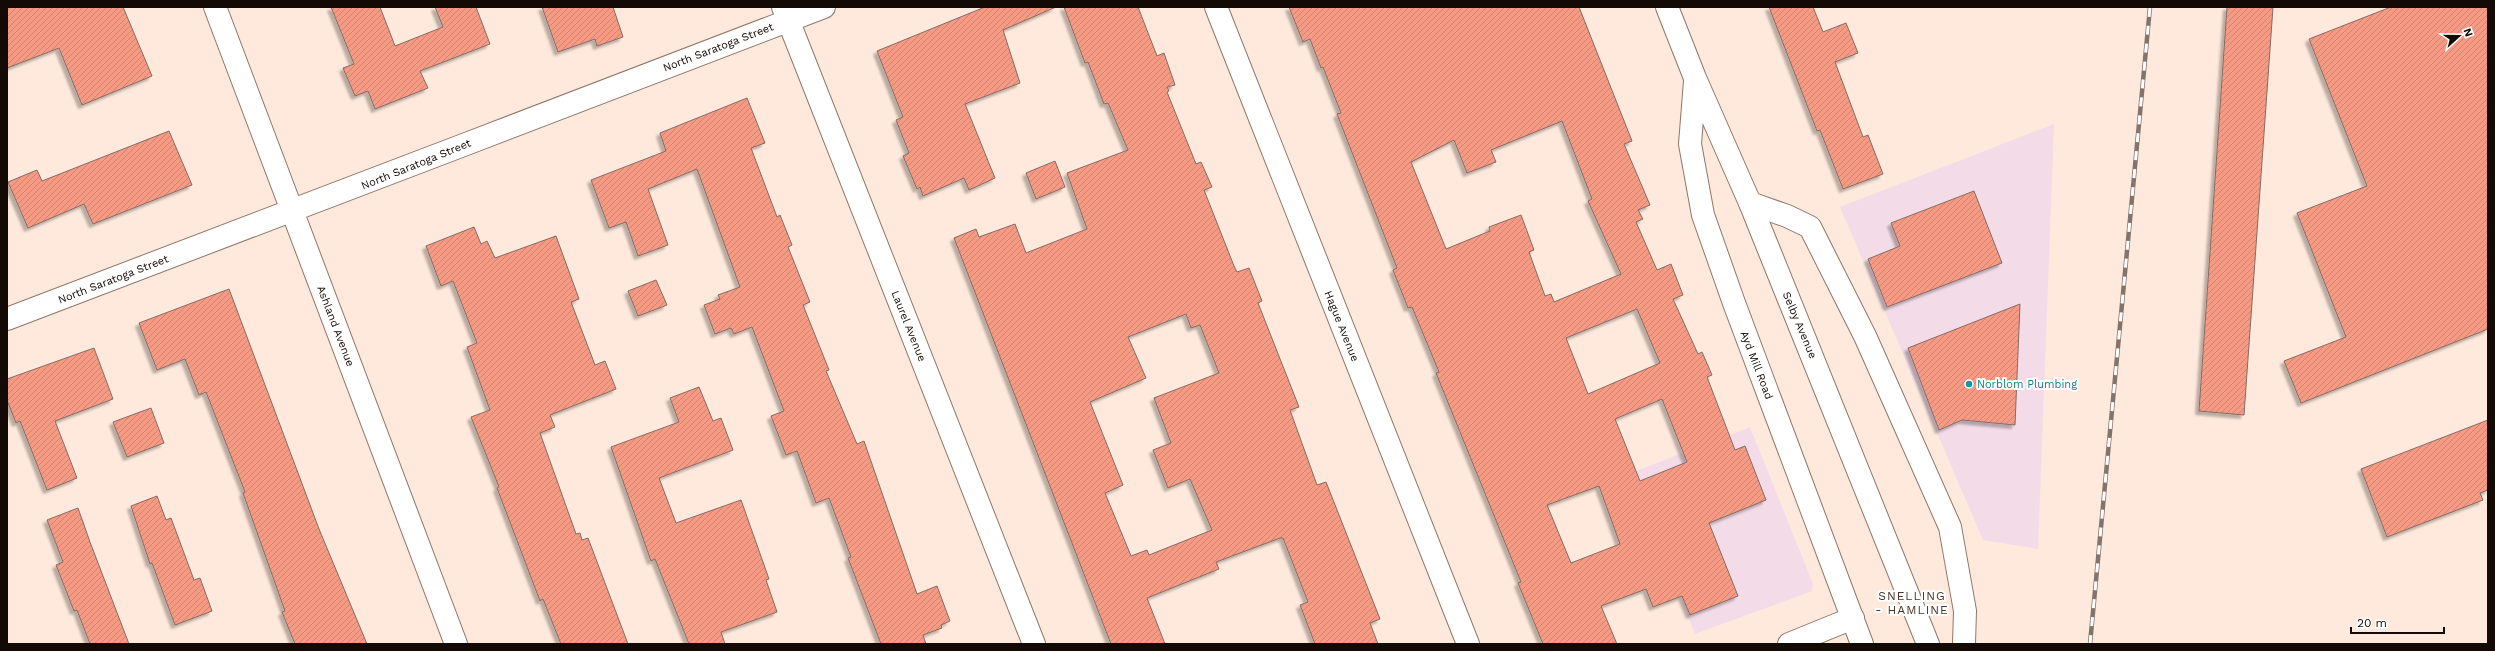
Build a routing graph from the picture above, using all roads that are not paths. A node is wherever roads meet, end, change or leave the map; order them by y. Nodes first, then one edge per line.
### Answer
1 (215, 7) edge
2 (824, 7) edge
3 (1216, 7) edge
4 (1667, 7) edge
5 (786, 14) edge
6 (1695, 78) junction
7 (1750, 203) junction
8 (292, 212) junction
9 (7, 319) edge
10 (1853, 618) junction
11 (456, 644) edge
12 (1034, 644) edge
13 (1468, 644) edge
14 (1789, 644) edge
15 (1862, 644) edge
16 (1928, 644) edge
17 (1964, 644) edge

1 - 8 street, Ashland Avenue
2 - 5 street, North Saratoga Street
3 - 13 street, Hague Avenue
4 - 6 street, Selby Avenue
5 - 8 street, North Saratoga Street
5 - 12 street, Laurel Avenue
6 - 7 street, Selby Avenue
6 - 10 street, Ayd Mill Road
7 - 16 street, Selby Avenue
7 - 17 street
8 - 9 street, North Saratoga Street
8 - 11 street, Ashland Avenue
10 - 14 street
10 - 15 street, Ayd Mill Road

